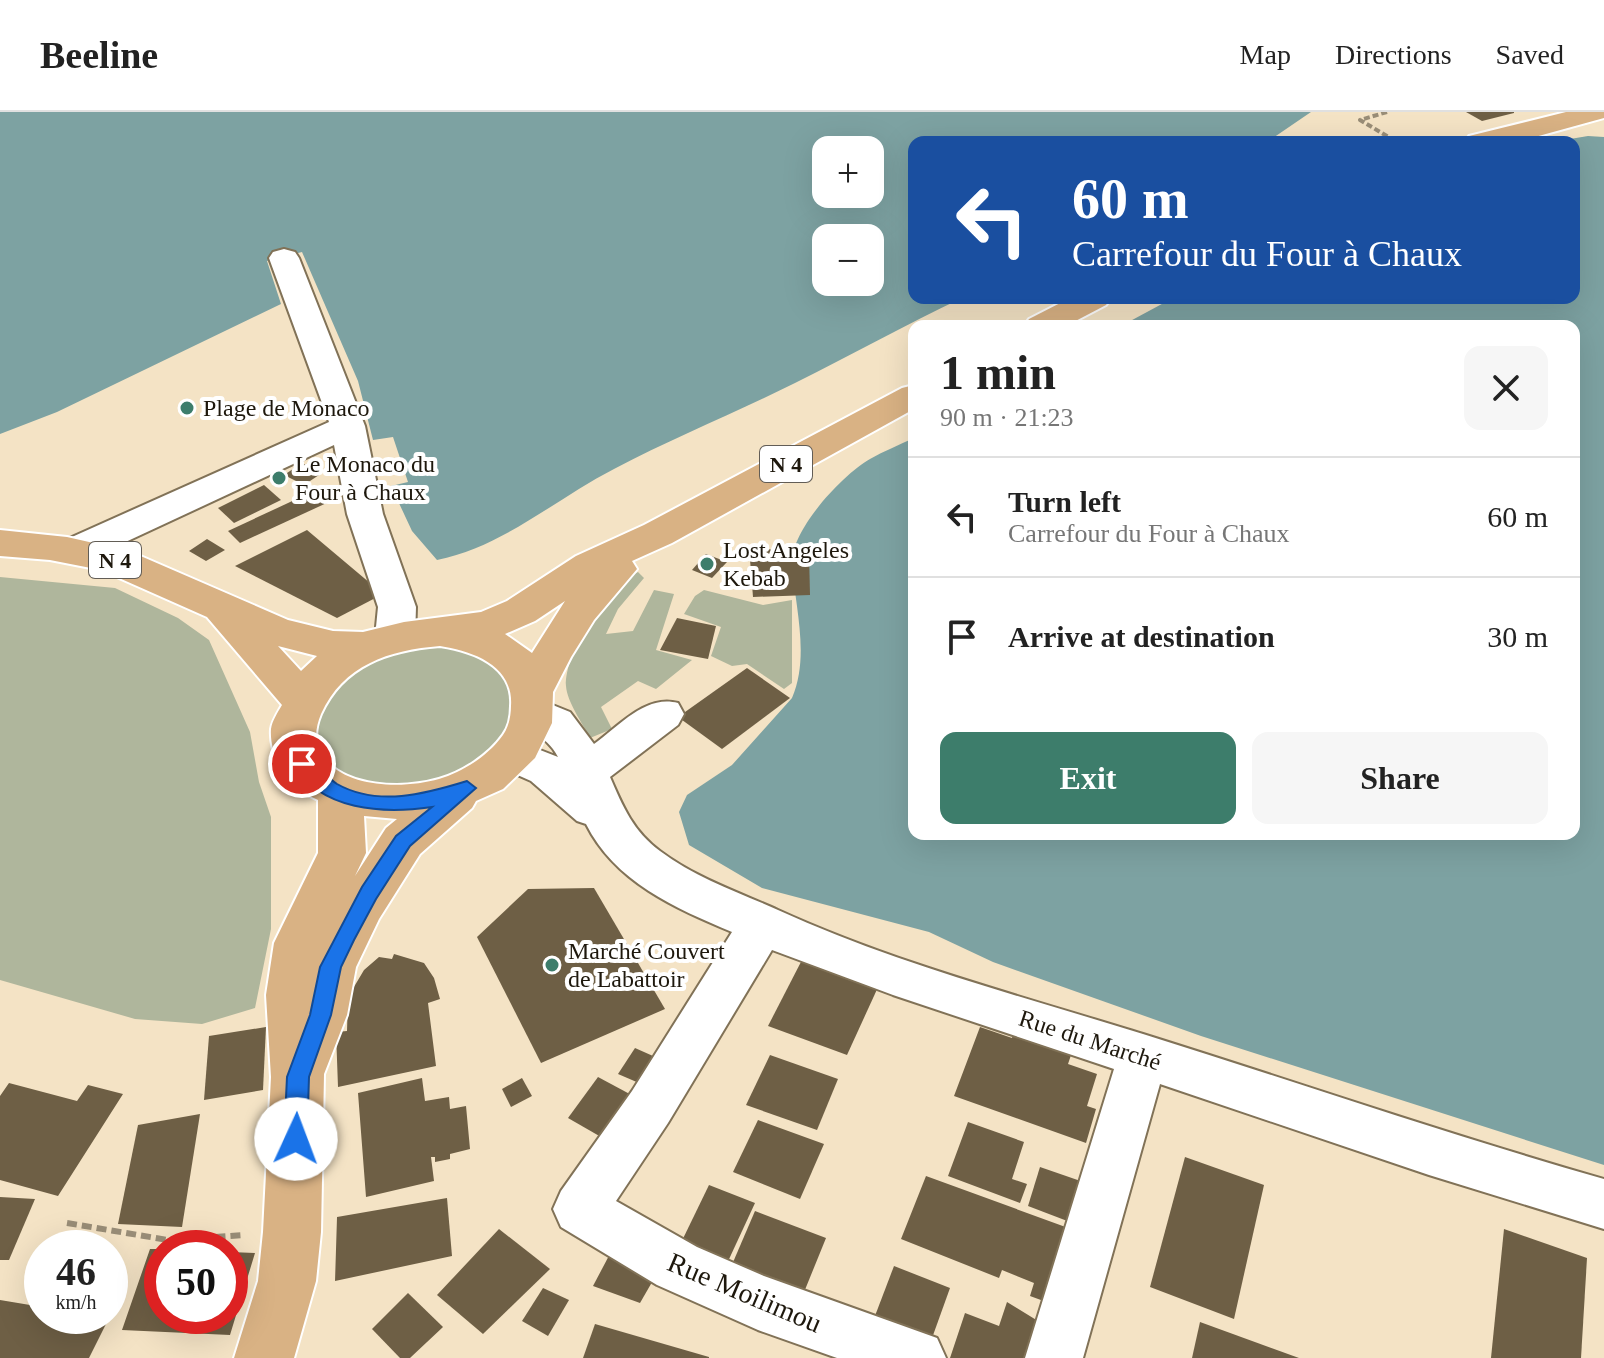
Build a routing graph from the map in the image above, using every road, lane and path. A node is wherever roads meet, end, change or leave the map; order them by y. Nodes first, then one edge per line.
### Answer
1 (1387, 112) edge
2 (1595, 112) edge
3 (1387, 136) edge
4 (1506, 136) edge
5 (284, 258) dead end
6 (1083, 304) edge
7 (1053, 320) edge
8 (908, 398) edge
9 (348, 426) junction
10 (658, 534) junction
11 (0, 543) edge
12 (76, 550) junction
13 (221, 610) junction
14 (440, 632) junction
15 (380, 642) junction
16 (302, 700) junction
17 (533, 701) junction
18 (663, 714) dead end
19 (512, 755) junction
20 (585, 774) junction
21 (467, 788) junction
22 (341, 794) junction
23 (605, 820) junction
24 (763, 924) junction
25 (1143, 1056) junction
26 (298, 1077) junction
27 (1604, 1204) edge
28 (67, 1223) dead end
29 (292, 1232) junction
30 (909, 1356) edge
31 (264, 1358) edge
32 (1054, 1358) edge

1 - 3 path
2 - 4 main road
5 - 9 street
6 - 7 main road
8 - 10 main road, N 4
9 - 12 street
9 - 15 street
10 - 14 main road, N 4
10 - 17 main road, N 4
11 - 12 main road, N 4
12 - 13 main road, N 4
13 - 15 main road, N 4
13 - 16 main road, N 4
14 - 15 main road
14 - 17 main road
15 - 16 main road
16 - 22 main road
17 - 19 main road
17 - 20 street, Rue du Marché
18 - 20 street
19 - 21 main road
19 - 23 street, Rue du Marché
20 - 23 street, Rue du Marché
21 - 22 main road
21 - 26 main road
22 - 26 main road
23 - 24 street, Rue du Marché
24 - 25 street, Rue du Marché
24 - 30 street, Rue Moilimou
25 - 27 street, Rue du Marché
25 - 32 street
26 - 29 main road
28 - 29 path
29 - 31 main road

